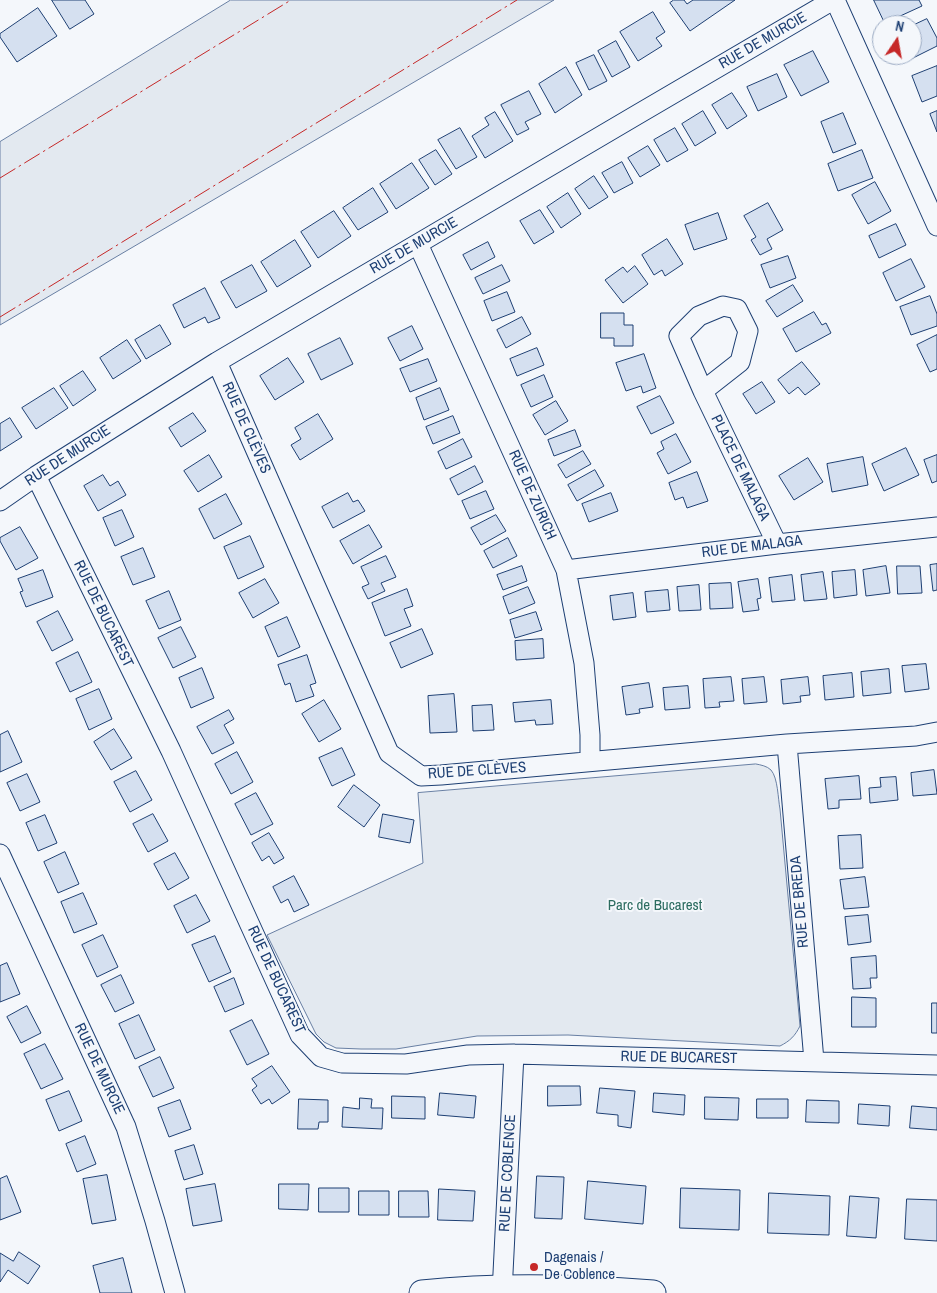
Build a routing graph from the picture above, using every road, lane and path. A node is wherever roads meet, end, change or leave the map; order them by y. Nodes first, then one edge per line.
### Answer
1 (834, 0) edge
2 (937, 226) edge
3 (418, 244) junction
4 (217, 362) junction
5 (703, 391) dead end
6 (36, 476) junction
7 (0, 501) edge
8 (937, 528) edge
9 (777, 544) junction
10 (566, 570) junction
11 (937, 732) edge
12 (787, 744) junction
13 (590, 761) junction
14 (0, 854) edge
15 (514, 1054) junction
16 (814, 1061) junction
17 (937, 1065) edge
18 (502, 1290) edge
19 (175, 1293) edge
20 (422, 1293) edge
21 (652, 1293) edge

1 - 2 street
1 - 3 street, RUE DE MURCIE
3 - 4 street, RUE DE MURCIE
3 - 10 street, RUE DE ZURICH
4 - 6 street, RUE DE MURCIE
4 - 13 street, RUE DE CLÈVES
5 - 9 street, PLACE DE MALAGA
6 - 7 street, RUE DE MURCIE
6 - 15 street, RUE DE BUCAREST
8 - 9 street, RUE DE MALAGA
9 - 10 street, RUE DE MALAGA
10 - 13 street, RUE DE ZURICH
11 - 12 street, RUE DE CLÈVES
12 - 13 street, RUE DE CLÈVES
12 - 16 street, RUE DE BREDA
14 - 19 street, RUE DE MURCIE
15 - 16 street, RUE DE BUCAREST
15 - 18 street, RUE DE COBLENCE
16 - 17 street, RUE DE BUCAREST
18 - 20 main road
18 - 21 main road

